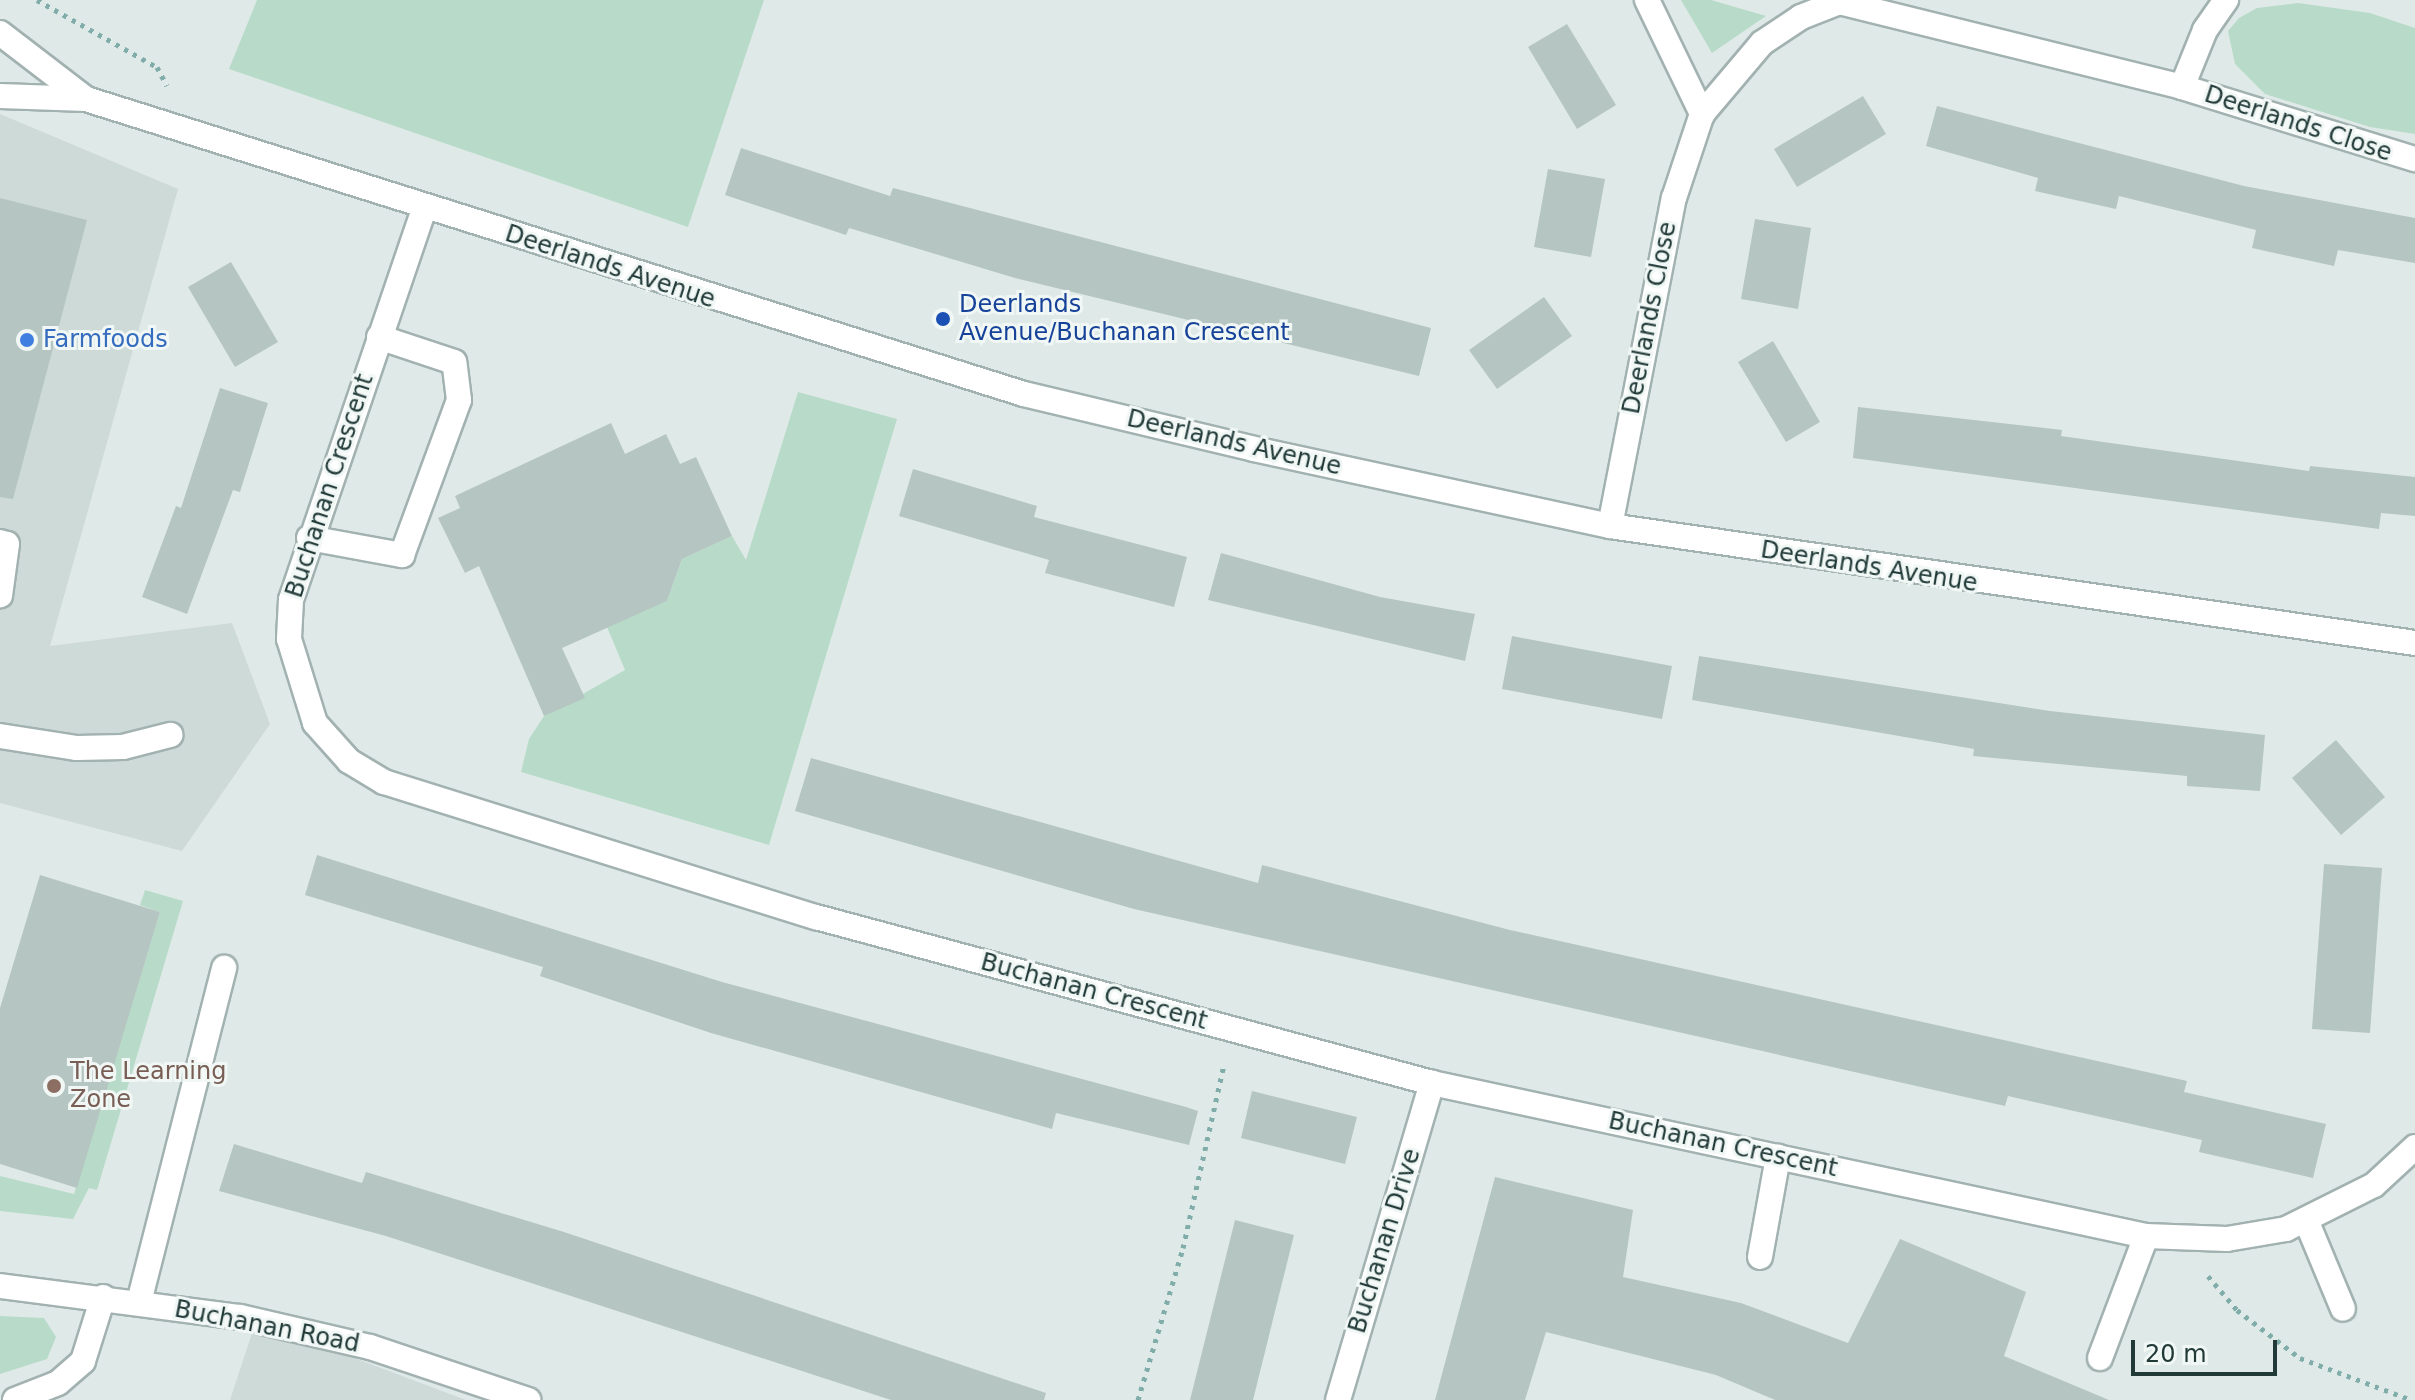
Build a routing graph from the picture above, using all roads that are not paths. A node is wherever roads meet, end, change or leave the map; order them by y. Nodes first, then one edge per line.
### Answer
1 (1647, 0) edge
2 (2226, 0) edge
3 (1835, 1) edge
4 (0, 33) edge
5 (2182, 87) junction
6 (0, 96) edge
7 (86, 99) junction
8 (1702, 114) junction
9 (2415, 159) edge
10 (425, 206) junction
11 (379, 337) junction
12 (1610, 526) junction
13 (309, 538) junction
14 (0, 542) edge
15 (0, 596) edge
16 (2415, 643) edge
17 (170, 735) dead end
18 (0, 736) edge
19 (224, 968) dead end
20 (1432, 1083) junction
21 (2415, 1147) edge
22 (1778, 1157) junction
23 (2306, 1220) junction
24 (2146, 1236) junction
25 (1760, 1257) dead end
26 (0, 1286) edge
27 (103, 1297) junction
28 (139, 1302) junction
29 (2343, 1309) dead end
30 (2100, 1358) dead end
31 (15, 1400) edge
32 (528, 1400) edge
33 (1338, 1400) edge

1 - 8 street
2 - 5 street, Deerlands Close
3 - 5 street, Deerlands Close
3 - 8 street, Deerlands Close
4 - 7 street, Deerlands Avenue
5 - 9 street, Deerlands Close
6 - 7 street, Deerlands Avenue
7 - 10 street, Deerlands Avenue
8 - 12 street, Deerlands Close
10 - 11 street, Buchanan Crescent
10 - 12 street, Deerlands Avenue
11 - 13 street, Buchanan Crescent
11 - 13 street
12 - 16 street, Deerlands Avenue
13 - 20 street, Buchanan Crescent
14 - 15 street
17 - 18 street
19 - 28 street
20 - 22 street, Buchanan Crescent
20 - 33 street, Buchanan Drive
21 - 23 street, Buchanan Crescent
22 - 24 street, Buchanan Crescent
22 - 25 street
23 - 24 street, Buchanan Crescent
23 - 29 street
24 - 30 street
26 - 27 street, Buchanan Road
27 - 28 street, Buchanan Road
27 - 31 street
28 - 32 street, Buchanan Road

